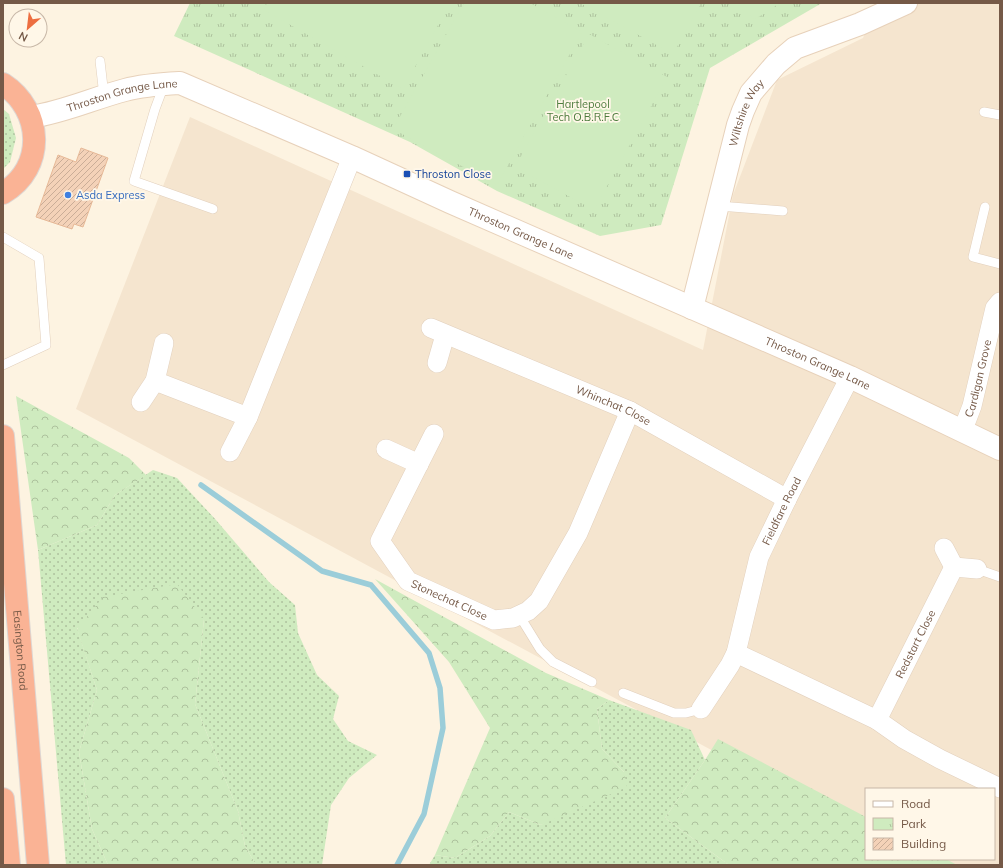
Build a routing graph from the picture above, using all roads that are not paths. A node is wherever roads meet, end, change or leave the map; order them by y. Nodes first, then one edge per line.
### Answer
1 (906, 3) edge
2 (100, 62) dead end
3 (3, 84) edge
4 (164, 84) junction
5 (104, 96) junction
6 (984, 112) dead end
7 (1000, 115) edge
8 (31, 117) junction
9 (352, 157) junction
10 (4, 194) edge
11 (718, 206) junction
12 (985, 207) dead end
13 (213, 209) dead end
14 (783, 211) dead end
15 (3, 237) edge
16 (1000, 264) edge
17 (1000, 302) edge
18 (692, 308) junction
19 (164, 343) dead end
20 (437, 363) dead end
21 (3, 365) edge
22 (850, 377) junction
23 (155, 381) junction
24 (141, 402) dead end
25 (630, 411) junction
26 (248, 417) junction
27 (962, 432) junction
28 (434, 434) dead end
29 (3, 436) edge
30 (386, 449) dead end
31 (1000, 449) edge
32 (230, 452) dead end
33 (419, 464) junction
34 (787, 499) junction
35 (944, 548) dead end
36 (954, 567) junction
37 (977, 570) joint
38 (1000, 576) edge
39 (519, 615) junction
40 (736, 652) junction
41 (592, 682) dead end
42 (623, 693) dead end
43 (701, 709) joint
44 (876, 720) junction
45 (1000, 788) edge
46 (3, 799) edge
47 (9, 865) edge
48 (38, 865) edge

1 - 11 street, Wiltshire Way
2 - 5 lane
3 - 8 highway
4 - 5 street, Throston Grange Lane
4 - 9 street, Throston Grange Lane
4 - 13 lane
5 - 8 street, Throston Grange Lane
6 - 7 lane
8 - 10 highway
9 - 18 street, Throston Grange Lane
9 - 26 street
11 - 14 lane
11 - 18 street, Wiltshire Way
12 - 16 lane
15 - 21 lane
17 - 27 street, Cardigan Grove
18 - 22 street, Throston Grange Lane
19 - 23 street
20 - 25 street, Whinchat Close
22 - 27 street, Throston Grange Lane
22 - 34 street, Fieldfare Road
23 - 24 street
23 - 26 street
25 - 34 street, Whinchat Close
25 - 39 street, Stonechat Close
26 - 32 street
27 - 31 street, Throston Grange Lane
28 - 33 street, Stonechat Close
29 - 48 highway, Easington Road
30 - 33 street
33 - 39 street, Stonechat Close
34 - 40 street, Fieldfare Road
35 - 36 street
36 - 37 street
36 - 44 street, Redstart Close
37 - 38 lane
39 - 41 lane
40 - 43 street, Fieldfare Road
40 - 44 street
42 - 43 lane
44 - 45 street
46 - 47 highway

